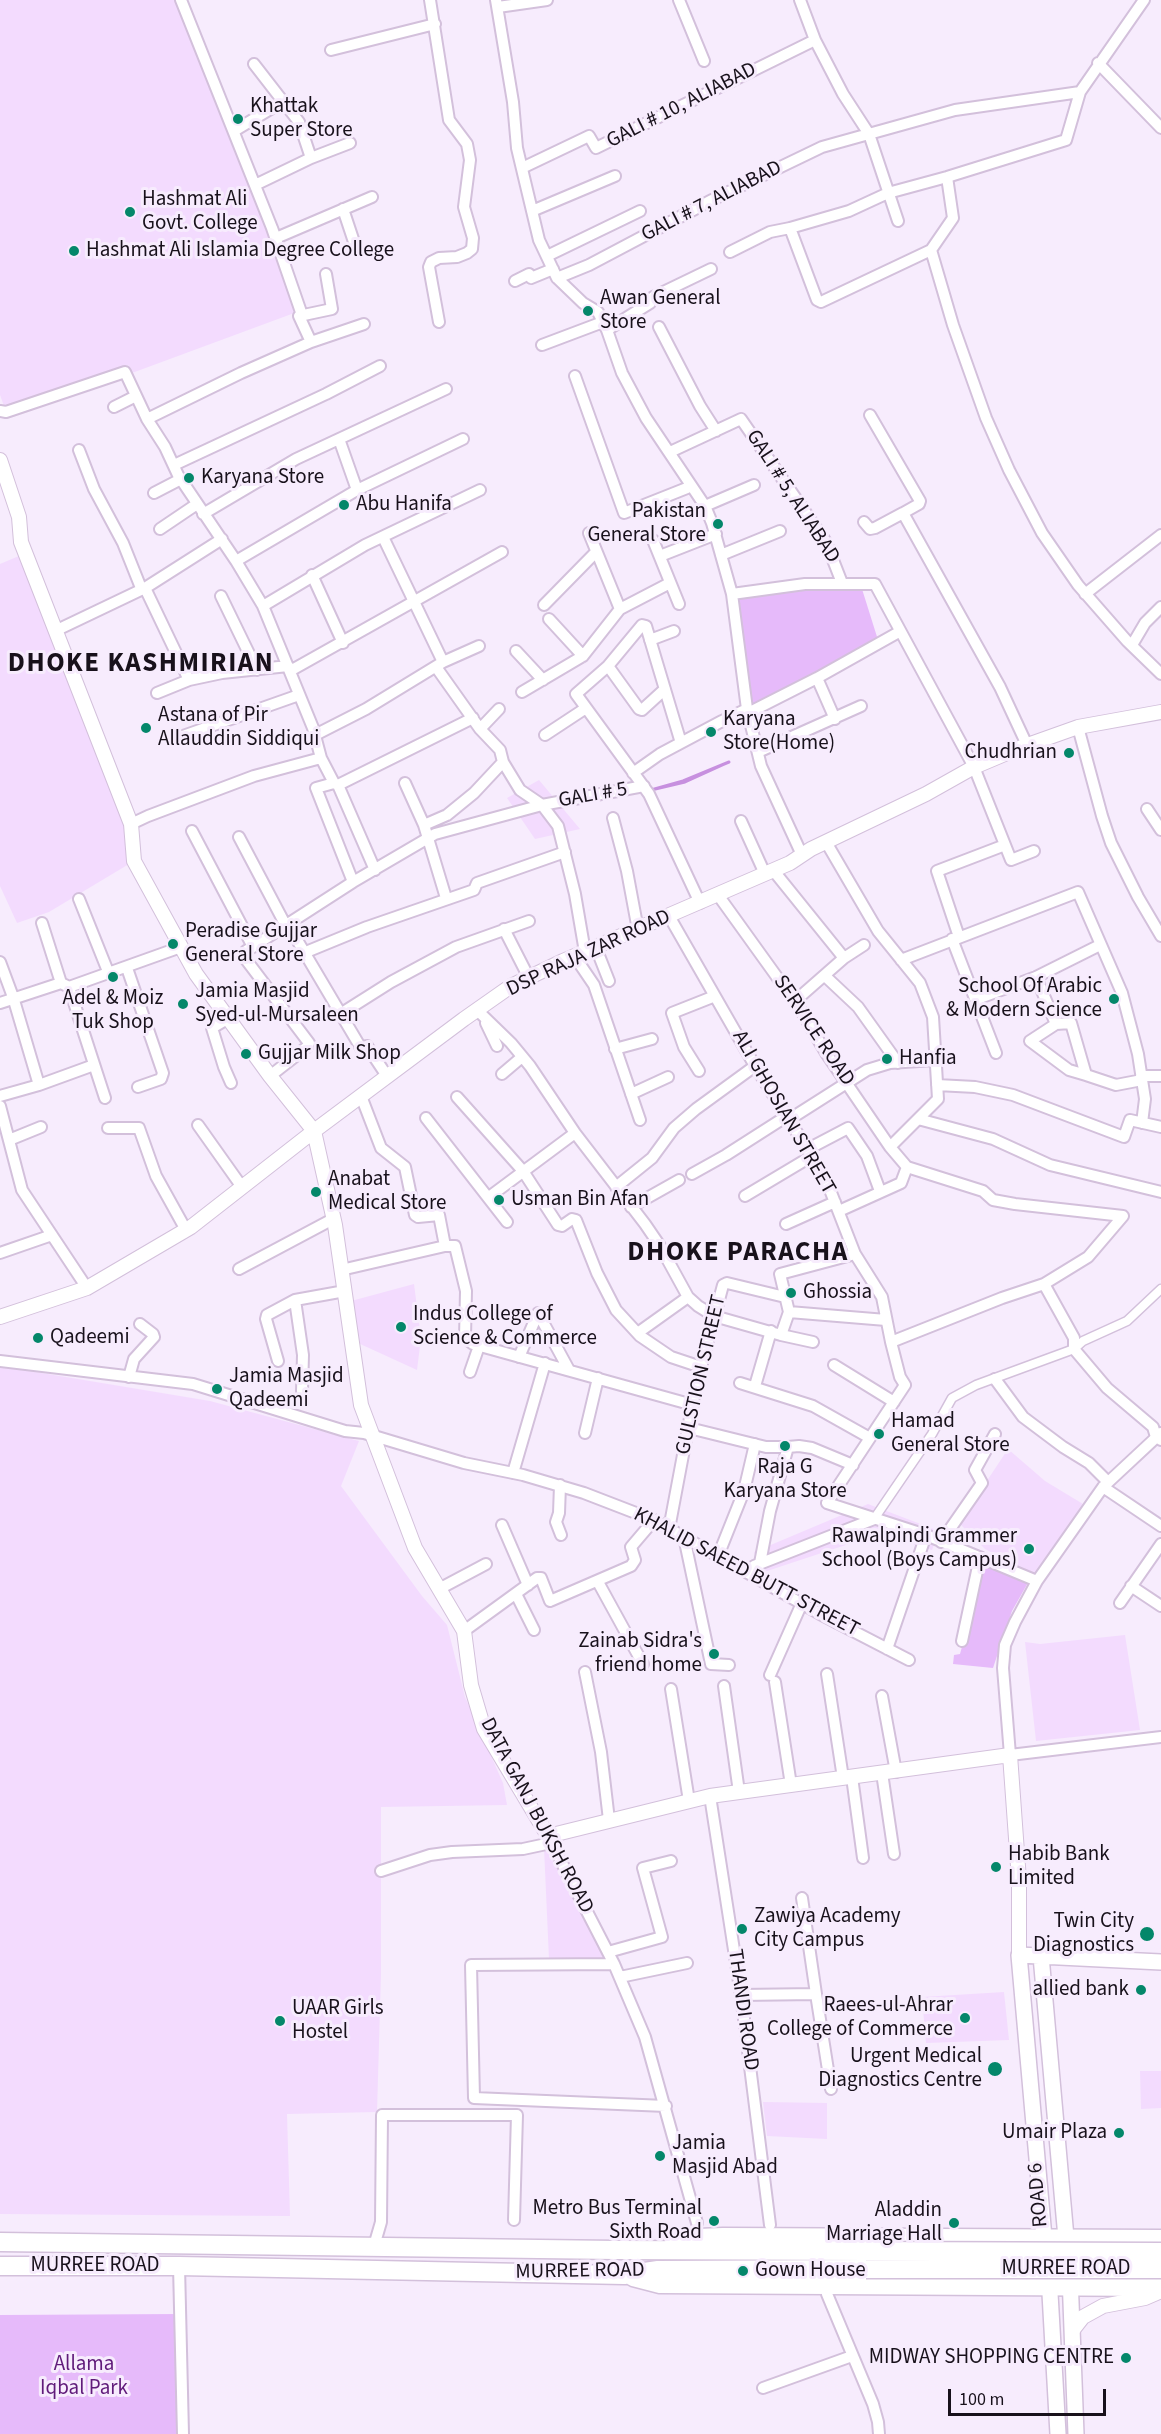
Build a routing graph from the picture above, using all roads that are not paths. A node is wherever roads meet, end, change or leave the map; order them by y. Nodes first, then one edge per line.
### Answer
1 (181, 0) edge
2 (430, 0) edge
3 (547, 0) edge
4 (679, 0) edge
5 (800, 0) edge
6 (1144, 0) edge
7 (497, 4) edge
8 (435, 24) junction
9 (815, 40) junction
10 (331, 50) dead end
11 (704, 60) dead end
12 (1098, 63) junction
13 (254, 64) dead end
14 (1080, 92) junction
15 (282, 102) junction
16 (1161, 128) edge
17 (234, 132) junction
18 (869, 134) junction
19 (350, 142) dead end
20 (311, 158) junction
21 (522, 168) junction
22 (615, 176) dead end
23 (947, 177) junction
24 (255, 185) junction
25 (888, 193) junction
26 (372, 197) dead end
27 (343, 209) junction
28 (532, 210) junction
29 (640, 211) dead end
30 (898, 221) dead end
31 (790, 228) junction
32 (276, 238) junction
33 (356, 248) dead end
34 (931, 250) junction
35 (730, 252) dead end
36 (547, 256) junction
37 (711, 270) dead end
38 (555, 273) junction
39 (326, 274) dead end
40 (515, 281) dead end
41 (302, 315) junction
42 (440, 322) dead end
43 (364, 324) dead end
44 (605, 326) junction
45 (659, 327) dead end
46 (311, 342) junction
47 (542, 345) dead end
48 (380, 366) dead end
49 (575, 376) dead end
50 (446, 389) dead end
51 (136, 396) junction
52 (114, 407) dead end
53 (0, 411) edge
54 (870, 415) dead end
55 (147, 419) junction
56 (716, 431) junction
57 (339, 439) junction
58 (463, 439) dead end
59 (79, 450) dead end
60 (670, 453) junction
61 (0, 460) edge
62 (174, 465) junction
63 (181, 478) junction
64 (690, 484) junction
65 (754, 485) dead end
66 (357, 490) junction
67 (480, 490) dead end
68 (154, 493) dead end
69 (705, 506) junction
70 (200, 509) junction
71 (903, 513) junction
72 (864, 522) dead end
73 (160, 529) dead end
74 (780, 531) dead end
75 (589, 533) dead end
76 (717, 534) junction
77 (1161, 535) edge
78 (383, 537) junction
79 (222, 539) junction
80 (653, 540) dead end
81 (502, 552) dead end
82 (596, 552) junction
83 (722, 555) junction
84 (660, 556) junction
85 (236, 561) junction
86 (312, 575) junction
87 (670, 583) junction
88 (842, 583) junction
89 (143, 588) junction
90 (732, 594) junction
91 (1085, 594) junction
92 (221, 596) dead end
93 (415, 602) junction
94 (679, 604) dead end
95 (544, 605) dead end
96 (262, 606) junction
97 (1161, 607) edge
98 (620, 609) junction
99 (549, 619) dead end
100 (57, 630) junction
101 (674, 631) dead end
102 (899, 632) junction
103 (650, 640) junction
104 (343, 643) junction
105 (1132, 645) junction
106 (479, 646) dead end
107 (516, 651) dead end
108 (583, 656) junction
109 (439, 664) junction
110 (608, 666) junction
111 (289, 668) junction
112 (257, 670) junction
113 (1161, 674) edge
114 (817, 678) junction
115 (189, 680) junction
116 (543, 680) junction
117 (665, 689) junction
118 (522, 692) dead end
119 (157, 693) dead end
120 (299, 694) junction
121 (861, 706) dead end
122 (586, 708) junction
123 (499, 709) dead end
124 (747, 710) junction
125 (1161, 712) edge
126 (473, 718) junction
127 (835, 719) junction
128 (1078, 727) junction
129 (480, 729) junction
130 (315, 735) junction
131 (545, 735) dead end
132 (180, 737) dead end
133 (681, 743) junction
134 (1027, 745) junction
135 (758, 752) junction
136 (321, 758) junction
137 (503, 762) junction
138 (974, 766) junction
139 (633, 773) junction
140 (405, 783) dead end
141 (336, 784) junction
142 (644, 786) junction
143 (542, 805) junction
144 (1147, 809) dead end
145 (613, 818) dead end
146 (741, 821) dead end
147 (131, 824) junction
148 (424, 825) junction
149 (1161, 830) edge
150 (192, 831) dead end
151 (239, 837) dead end
152 (428, 839) junction
153 (826, 842) junction
154 (1005, 845) junction
155 (1034, 851) dead end
156 (565, 852) junction
157 (802, 855) junction
158 (375, 870) junction
159 (769, 872) junction
160 (353, 882) junction
161 (718, 895) junction
162 (446, 898) junction
163 (79, 899) dead end
164 (700, 903) junction
165 (669, 916) junction
166 (529, 921) dead end
167 (42, 923) dead end
168 (286, 924) junction
169 (504, 929) junction
170 (638, 930) junction
171 (1161, 936) edge
172 (956, 938) junction
173 (864, 945) dead end
174 (1100, 945) junction
175 (181, 947) junction
176 (253, 947) junction
177 (306, 952) junction
178 (585, 952) junction
179 (844, 958) junction
180 (901, 960) junction
181 (0, 962) edge
182 (127, 968) junction
183 (109, 974) junction
184 (825, 976) junction
185 (1036, 977) junction
186 (529, 978) junction
187 (609, 981) dead end
188 (65, 985) junction
189 (715, 996) junction
190 (13, 997) junction
191 (977, 999) junction
192 (795, 1001) junction
193 (0, 1003) edge
194 (479, 1012) junction
195 (342, 1013) junction
196 (229, 1017) junction
197 (1056, 1024) junction
198 (652, 1039) dead end
199 (497, 1046) dead end
200 (615, 1049) junction
201 (996, 1053) dead end
202 (522, 1057) junction
203 (934, 1060) junction
204 (898, 1063) junction
205 (94, 1065) junction
206 (754, 1066) junction
207 (699, 1071) dead end
208 (502, 1074) dead end
209 (1086, 1075) junction
210 (270, 1076) junction
211 (1161, 1076) edge
212 (387, 1077) junction
213 (668, 1077) dead end
214 (1142, 1078) junction
215 (847, 1082) junction
216 (231, 1083) dead end
217 (39, 1085) junction
218 (937, 1085) junction
219 (138, 1087) dead end
220 (631, 1094) junction
221 (0, 1096) edge
222 (361, 1096) junction
223 (456, 1097) dead end
224 (105, 1098) dead end
225 (0, 1106) edge
226 (788, 1117) junction
227 (426, 1118) dead end
228 (918, 1119) junction
229 (640, 1120) dead end
230 (1142, 1123) junction
231 (198, 1125) dead end
232 (40, 1127) dead end
233 (1161, 1127) edge
234 (108, 1128) dead end
235 (314, 1131) junction
236 (575, 1133) junction
237 (6, 1145) edge
238 (890, 1147) junction
239 (810, 1152) junction
240 (907, 1167) junction
241 (523, 1171) junction
242 (692, 1174) dead end
243 (679, 1180) dead end
244 (242, 1187) junction
245 (616, 1187) junction
246 (880, 1191) junction
247 (1161, 1192) edge
248 (489, 1197) junction
249 (745, 1197) dead end
250 (837, 1206) junction
251 (631, 1207) junction
252 (333, 1219) junction
253 (507, 1222) dead end
254 (786, 1224) dead end
255 (186, 1230) junction
256 (52, 1235) junction
257 (445, 1246) junction
258 (0, 1253) edge
259 (855, 1254) junction
260 (239, 1269) dead end
261 (341, 1270) junction
262 (1044, 1284) junction
263 (87, 1288) junction
264 (1161, 1289) edge
265 (345, 1291) junction
266 (688, 1297) junction
267 (785, 1297) junction
268 (296, 1300) junction
269 (1, 1312) edge
270 (789, 1312) junction
271 (714, 1316) junction
272 (886, 1320) junction
273 (140, 1324) dead end
274 (639, 1332) junction
275 (776, 1333) junction
276 (813, 1342) dead end
277 (891, 1342) junction
278 (479, 1346) junction
279 (1074, 1349) junction
280 (519, 1357) junction
281 (0, 1361) edge
282 (278, 1361) dead end
283 (546, 1363) junction
284 (834, 1365) dead end
285 (701, 1367) junction
286 (569, 1370) junction
287 (470, 1372) dead end
288 (129, 1377) junction
289 (598, 1378) junction
290 (995, 1379) junction
291 (740, 1383) dead end
292 (755, 1386) junction
293 (302, 1391) dead end
294 (894, 1402) junction
295 (693, 1405) junction
296 (689, 1428) junction
297 (585, 1433) dead end
298 (995, 1434) dead end
299 (372, 1436) junction
300 (1159, 1437) edge
301 (870, 1438) junction
302 (755, 1444) junction
303 (788, 1447) junction
304 (853, 1465) junction
305 (513, 1473) junction
306 (1105, 1484) junction
307 (560, 1485) junction
308 (874, 1519) junction
309 (654, 1520) junction
310 (502, 1525) dead end
311 (1161, 1526) edge
312 (669, 1529) junction
313 (561, 1534) dead end
314 (926, 1535) junction
315 (684, 1537) junction
316 (941, 1542) junction
317 (1161, 1544) edge
318 (718, 1556) junction
319 (980, 1557) junction
320 (760, 1563) junction
321 (486, 1564) dead end
322 (743, 1570) junction
323 (1037, 1581) junction
324 (598, 1582) junction
325 (528, 1585) junction
326 (1131, 1586) junction
327 (439, 1589) junction
328 (516, 1594) junction
329 (1120, 1602) dead end
330 (802, 1603) junction
331 (1161, 1606) edge
332 (534, 1630) dead end
333 (464, 1631) junction
334 (962, 1641) dead end
335 (887, 1649) junction
336 (909, 1660) dead end
337 (643, 1664) dead end
338 (729, 1665) dead end
339 (585, 1672) dead end
340 (827, 1674) dead end
341 (724, 1686) dead end
342 (671, 1689) dead end
343 (882, 1696) dead end
344 (1161, 1737) edge
345 (1010, 1755) junction
346 (889, 1772) junction
347 (848, 1778) junction
348 (791, 1785) junction
349 (739, 1792) junction
350 (710, 1796) junction
351 (689, 1801) junction
352 (609, 1821) junction
353 (549, 1839) junction
354 (894, 1854) dead end
355 (864, 1858) dead end
356 (671, 1861) dead end
357 (381, 1871) dead end
358 (802, 1898) dead end
359 (608, 1952) junction
360 (1019, 1955) junction
361 (1041, 1956) junction
362 (1161, 1962) edge
363 (687, 1963) dead end
364 (614, 1964) junction
365 (620, 1977) junction
366 (816, 1994) junction
367 (741, 1995) junction
368 (831, 2089) dead end
369 (666, 2106) junction
370 (514, 2220) dead end
371 (697, 2223) dead end
372 (770, 2225) dead end
373 (1043, 2237) junction
374 (1066, 2238) junction
375 (0, 2241) edge
376 (1159, 2243) edge
377 (374, 2247) junction
378 (616, 2250) junction
379 (0, 2266) edge
380 (179, 2266) junction
381 (1161, 2269) edge
382 (624, 2275) junction
383 (1051, 2286) junction
384 (1071, 2287) junction
385 (1160, 2288) edge
386 (827, 2294) dead end
387 (1072, 2331) junction
388 (852, 2356) junction
389 (763, 2388) dead end
390 (183, 2434) edge
391 (879, 2434) edge
392 (1058, 2434) edge
393 (1076, 2434) edge

1 - 17 street
2 - 8 street
3 - 7 street
4 - 11 street
5 - 9 street
6 - 12 street
7 - 21 street
8 - 10 street
8 - 42 street
9 - 18 street
9 - 21 street, GALI # 10, ALIABAD
12 - 14 street
12 - 16 street
13 - 15 street
14 - 18 street, GALI # 7, ALIABAD
14 - 23 street
15 - 17 street
15 - 20 street
17 - 24 street
18 - 25 street
18 - 38 street, GALI # 7, ALIABAD
19 - 20 street
20 - 24 street
21 - 28 street
22 - 28 street
23 - 25 street
23 - 34 street
24 - 32 street
25 - 30 street
25 - 31 street
26 - 27 street
27 - 32 street
27 - 33 street
28 - 36 street
29 - 36 street
31 - 34 street
31 - 35 street
32 - 41 street
34 - 91 street
36 - 38 street
37 - 44 street
38 - 40 street, GALI # 7, ALIABAD
38 - 44 street
39 - 41 street
41 - 46 street
43 - 46 street
44 - 47 street
44 - 60 street
45 - 56 street
46 - 55 street
48 - 62 street
49 - 64 street
50 - 57 street
51 - 52 street
51 - 53 street
51 - 55 street
54 - 71 street
55 - 62 street
56 - 60 street, GALI # 5, ALIABAD
56 - 88 street, GALI # 5, ALIABAD
57 - 66 street
57 - 70 street
58 - 66 street
59 - 89 street
60 - 64 street
61 - 100 street
62 - 63 street
63 - 68 street
63 - 70 street
64 - 69 street
65 - 69 street
66 - 85 street
67 - 78 street
69 - 76 street
70 - 73 street
70 - 79 street
71 - 72 street
71 - 134 street
74 - 83 street
75 - 82 street
76 - 83 street
76 - 84 street
77 - 91 street
78 - 86 street
78 - 93 street
79 - 85 street
79 - 89 street
80 - 84 street
81 - 93 street
82 - 95 street
82 - 98 street
83 - 90 street
84 - 87 street
85 - 96 street
86 - 96 street
86 - 104 street
87 - 94 street
87 - 98 street
88 - 90 street
88 - 102 street
89 - 100 street
89 - 115 street
90 - 124 street
91 - 105 street
92 - 112 street
93 - 104 street
93 - 109 street
96 - 111 street
97 - 105 street
98 - 108 street
99 - 108 street
100 - 147 street
101 - 103 street
102 - 114 street
102 - 138 street
103 - 110 street
103 - 117 street
104 - 111 street
105 - 113 street
106 - 109 street
107 - 116 street
108 - 116 street
109 - 126 street
109 - 130 street
110 - 117 street
110 - 122 street
111 - 112 street
111 - 120 street
112 - 115 street
114 - 124 street
114 - 127 street
115 - 119 street
116 - 118 street
117 - 133 street
120 - 130 street
120 - 132 street
121 - 127 street
122 - 131 street
122 - 139 street
123 - 129 street
124 - 133 street
124 - 135 street
125 - 128 street, DSP RAJA ZAR ROAD
126 - 129 street
126 - 141 street
127 - 135 street
128 - 134 street, DSP RAJA ZAR ROAD
128 - 171 street
129 - 137 street
130 - 136 street
133 - 139 street
134 - 138 street, DSP RAJA ZAR ROAD
135 - 157 street
136 - 141 street
136 - 147 street
137 - 143 street
137 - 148 street
138 - 153 street, DSP RAJA ZAR ROAD
138 - 154 street
139 - 142 street
140 - 148 street
141 - 158 street
141 - 160 street
142 - 143 street, GALI # 5
142 - 164 street
143 - 152 street, GALI # 5
143 - 156 street
144 - 149 street
145 - 170 street
146 - 159 street
147 - 175 street
148 - 152 street
150 - 176 street
151 - 168 street
152 - 158 street, GALI # 5
152 - 162 street
153 - 157 street, DSP RAJA ZAR ROAD
153 - 180 street
154 - 155 street
154 - 172 street
156 - 162 street
156 - 178 street
157 - 159 street, DSP RAJA ZAR ROAD
158 - 160 street, GALI # 5
159 - 161 street, DSP RAJA ZAR ROAD
159 - 179 street
160 - 168 street, GALI # 5
161 - 164 street, DSP RAJA ZAR ROAD
161 - 192 street, SERVICE ROAD
162 - 177 street
163 - 183 street
164 - 165 street, DSP RAJA ZAR ROAD
165 - 170 street, DSP RAJA ZAR ROAD
165 - 189 street, ALI GHOSIAN STREET
166 - 169 street
167 - 188 street
168 - 176 street, GALI # 5
168 - 177 street
169 - 186 street
169 - 195 street
170 - 178 street, DSP RAJA ZAR ROAD
172 - 174 street
172 - 180 street
172 - 191 street
173 - 179 street
174 - 185 street
174 - 214 street
175 - 182 street
175 - 196 street
176 - 210 street
177 - 195 street
178 - 186 street, DSP RAJA ZAR ROAD
178 - 187 street
178 - 200 street
179 - 184 street
180 - 203 street
181 - 190 street
182 - 183 street
182 - 219 street
183 - 188 street
184 - 192 street
184 - 204 street
185 - 191 street
185 - 197 street
186 - 194 street, DSP RAJA ZAR ROAD
188 - 190 street
188 - 205 street
189 - 206 street, ALI GHOSIAN STREET
189 - 207 street
190 - 193 street
190 - 217 street
191 - 201 street
192 - 215 street, SERVICE ROAD
194 - 199 street
194 - 202 street
194 - 212 street, DSP RAJA ZAR ROAD
195 - 212 street
196 - 210 street
196 - 216 street
197 - 209 street
197 - 209 street
198 - 200 street
200 - 220 street
202 - 208 street
202 - 236 street
203 - 204 street
203 - 218 street
204 - 215 street
205 - 217 street
205 - 224 street
206 - 226 street, ALI GHOSIAN STREET
206 - 245 street
209 - 214 street
210 - 235 street
211 - 214 street
212 - 222 street, DSP RAJA ZAR ROAD
213 - 220 street
214 - 230 street
215 - 226 street
215 - 238 street, SERVICE ROAD
217 - 221 street
218 - 228 street
218 - 230 street
220 - 229 street
222 - 235 street, DSP RAJA ZAR ROAD
222 - 257 street
223 - 241 street
225 - 237 street
226 - 239 street, ALI GHOSIAN STREET
226 - 242 street
227 - 248 street
228 - 238 street
228 - 247 street
230 - 233 street
231 - 244 street
232 - 237 street
234 - 255 street
235 - 244 street, DSP RAJA ZAR ROAD
235 - 252 street, DATA GANJ BUKSH ROAD
236 - 241 street
236 - 245 street
237 - 256 street
238 - 240 street, SERVICE ROAD
239 - 246 street
239 - 249 street
239 - 250 street, ALI GHOSIAN STREET
240 - 246 street
240 - 262 street
241 - 248 street
241 - 274 street
243 - 251 street
244 - 255 street, DSP RAJA ZAR ROAD
245 - 251 street
246 - 250 street
248 - 253 street
250 - 254 street
250 - 259 street, ALI GHOSIAN STREET
251 - 266 street
252 - 260 street
252 - 261 street, DATA GANJ BUKSH ROAD
255 - 263 street, DSP RAJA ZAR ROAD
256 - 258 street
256 - 263 street
257 - 261 street
257 - 278 street
259 - 267 street
259 - 272 street, ALI GHOSIAN STREET
261 - 265 street, DATA GANJ BUKSH ROAD
262 - 277 street
262 - 279 street
263 - 269 street, DSP RAJA ZAR ROAD
264 - 279 street
265 - 268 street
265 - 299 street, DATA GANJ BUKSH ROAD
266 - 271 street
266 - 274 street
267 - 270 street
267 - 271 street, GULSTION STREET
268 - 282 street
268 - 293 street
270 - 272 street
270 - 275 street
271 - 275 street
271 - 285 street, GULSTION STREET
272 - 277 street, ALI GHOSIAN STREET
273 - 288 street
274 - 285 street
275 - 276 street
275 - 292 street
277 - 294 street, ALI GHOSIAN STREET
278 - 280 street
278 - 287 street
279 - 290 street
279 - 300 street
280 - 283 street
280 - 286 street
281 - 288 street, KHALID SAEED BUTT STREET
283 - 286 street
283 - 305 street
284 - 294 street
285 - 295 street, GULSTION STREET
286 - 289 street
288 - 299 street, KHALID SAEED BUTT STREET
289 - 295 street
289 - 297 street
290 - 306 street
290 - 308 street
291 - 292 street
292 - 301 street
294 - 301 street, ALI GHOSIAN STREET
295 - 296 street, GULSTION STREET
296 - 302 street
296 - 312 street, GULSTION STREET
298 - 316 street
299 - 305 street, KHALID SAEED BUTT STREET
299 - 327 street, DATA GANJ BUKSH ROAD
300 - 306 street
301 - 304 street, ALI GHOSIAN STREET
302 - 303 street
302 - 318 street
303 - 304 street
303 - 320 street
304 - 308 street, ALI GHOSIAN STREET
305 - 307 street, KHALID SAEED BUTT STREET
306 - 311 street
306 - 323 street
307 - 309 street, KHALID SAEED BUTT STREET
307 - 313 street
308 - 314 street
308 - 320 street
309 - 312 street, KHALID SAEED BUTT STREET
309 - 324 street
310 - 325 street
312 - 315 street, KHALID SAEED BUTT STREET
314 - 316 street
314 - 335 street
315 - 318 street, KHALID SAEED BUTT STREET
315 - 338 street
316 - 319 street
317 - 326 street
318 - 322 street, KHALID SAEED BUTT STREET
319 - 323 street
319 - 334 street
320 - 322 street
321 - 327 street
322 - 330 street, KHALID SAEED BUTT STREET
323 - 345 street
324 - 325 street
324 - 337 street
325 - 328 street
326 - 329 street
326 - 331 street
327 - 333 street, DATA GANJ BUKSH ROAD
328 - 332 street
328 - 333 street
330 - 335 street, KHALID SAEED BUTT STREET
330 - 348 street
333 - 353 street, DATA GANJ BUKSH ROAD
335 - 336 street, KHALID SAEED BUTT STREET
339 - 352 street
340 - 347 street
341 - 349 street
342 - 351 street
343 - 346 street
344 - 345 street
345 - 346 street
345 - 360 street
346 - 347 street
346 - 354 street
347 - 348 street
347 - 355 street
348 - 349 street
349 - 350 street
350 - 351 street
350 - 367 street, THANDI ROAD
351 - 352 street
352 - 353 street
353 - 357 street
353 - 359 street, DATA GANJ BUKSH ROAD
356 - 359 street
358 - 366 street
359 - 364 street, DATA GANJ BUKSH ROAD
360 - 361 main road
360 - 373 main road, ROAD 6
361 - 362 main road
361 - 374 main road, ROAD 6
363 - 365 street
364 - 365 street, DATA GANJ BUKSH ROAD
364 - 369 street
365 - 369 street, DATA GANJ BUKSH ROAD
366 - 367 street
366 - 368 street
367 - 372 street, THANDI ROAD
369 - 371 street, DATA GANJ BUKSH ROAD
370 - 377 street
373 - 374 main road
373 - 378 main road
373 - 383 main road, ROAD 6
374 - 376 main road
374 - 384 main road, ROAD 6
375 - 377 main road, MURREE ROAD
376 - 378 main road, MURREE ROAD, bridge
376 - 385 main road
377 - 378 main road, MURREE ROAD
379 - 380 main road, MURREE ROAD
380 - 382 main road, MURREE ROAD
380 - 390 street
381 - 382 main road, MURREE ROAD, bridge
382 - 383 main road
383 - 384 main road
383 - 392 main road, ROAD 6
384 - 385 main road
384 - 387 main road, ROAD 6
385 - 387 street
386 - 388 street
387 - 393 main road, ROAD 6
388 - 389 street
388 - 391 street

